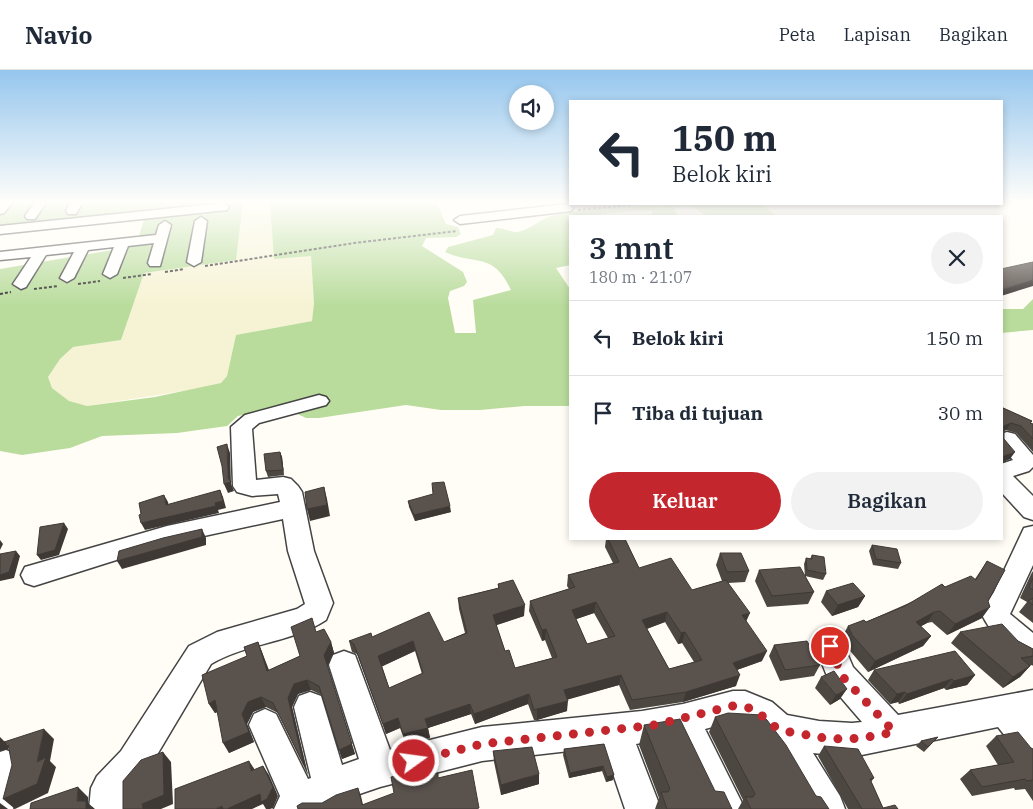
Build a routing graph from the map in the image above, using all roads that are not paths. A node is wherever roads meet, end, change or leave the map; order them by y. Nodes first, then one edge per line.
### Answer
1 (74, 237) edge
2 (141, 237) edge
3 (162, 237) edge
4 (200, 237) edge
5 (0, 242) edge
6 (123, 242) junction
7 (83, 247) junction
8 (42, 252) junction
9 (0, 256) edge
10 (196, 266) road end
11 (157, 270) road end
12 (109, 278) road end
13 (70, 282) road end
14 (23, 288) road end
15 (319, 401) dead end
16 (1007, 439) edge
17 (1003, 471) edge
18 (1003, 479) edge
19 (294, 508) junction
20 (1033, 511) edge
21 (1033, 535) edge
22 (34, 575) dead end
23 (830, 646) dead end
24 (1033, 651) edge
25 (344, 665) dead end
26 (310, 707) dead end
27 (1020, 708) edge
28 (683, 720) junction
29 (265, 726) dead end
30 (779, 729) junction
31 (614, 730) junction
32 (894, 732) junction
33 (1033, 744) edge
34 (380, 770) junction
35 (330, 786) junction
36 (297, 806) edge
37 (107, 809) edge
38 (642, 809) edge
39 (726, 809) edge
40 (827, 809) edge

1 - 5 street
2 - 6 street
3 - 11 street
4 - 10 street
6 - 7 street
6 - 12 street
7 - 8 street
7 - 13 street
8 - 9 street
8 - 14 street
15 - 19 street
16 - 17 street
18 - 20 street
19 - 22 street
19 - 37 street
21 - 24 street
23 - 32 street
25 - 34 street
26 - 35 street
27 - 32 street
27 - 33 street
28 - 30 street
28 - 31 street
28 - 39 street
29 - 36 street
30 - 32 street
30 - 40 street
31 - 34 street
31 - 38 street
34 - 35 street
35 - 36 street

